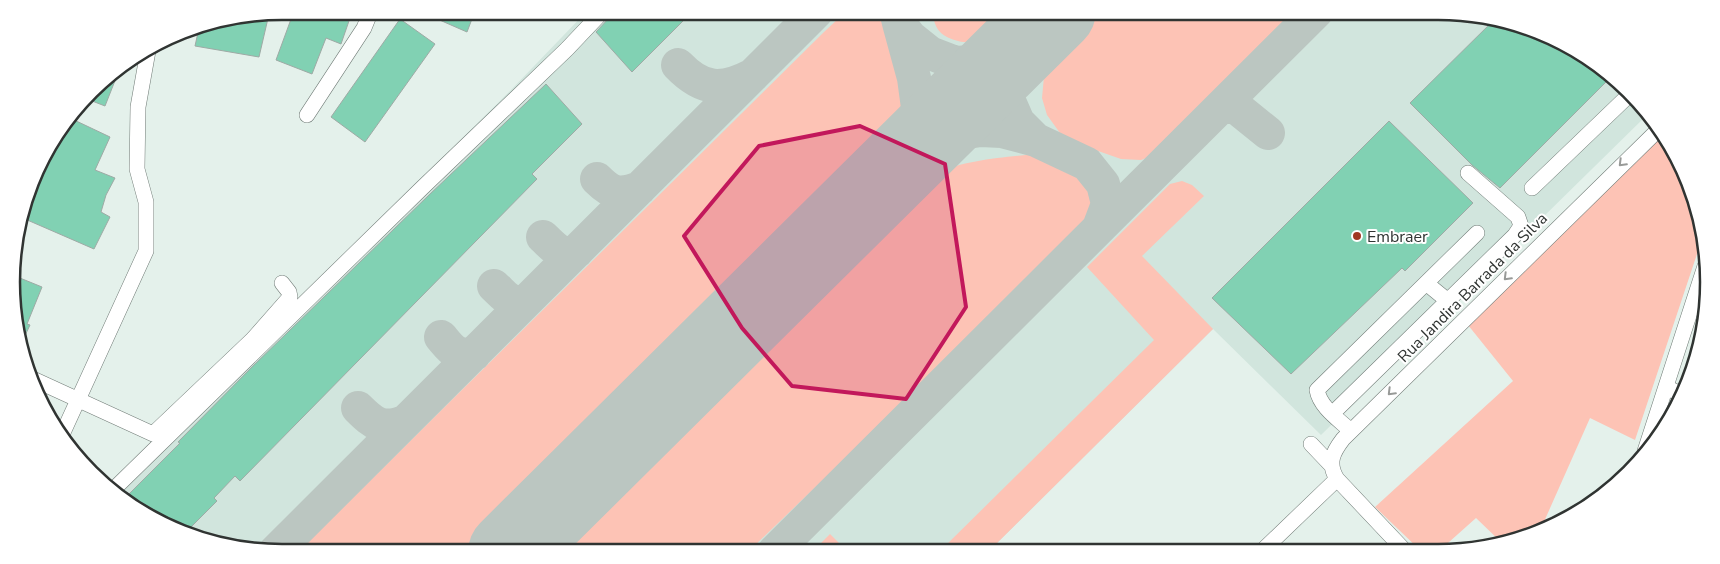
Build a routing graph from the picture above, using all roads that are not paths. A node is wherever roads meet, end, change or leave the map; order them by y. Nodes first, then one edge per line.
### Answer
1 (367, 20) edge
2 (595, 20) edge
3 (147, 57) edge
4 (1625, 99) edge
5 (307, 115) dead end
6 (1654, 134) edge
7 (1468, 173) dead end
8 (1532, 188) dead end
9 (1477, 233) dead end
10 (1700, 282) edge
11 (282, 283) dead end
12 (1426, 283) junction
13 (1448, 301) junction
14 (40, 382) edge
15 (1666, 387) junction
16 (1676, 392) edge
17 (79, 400) junction
18 (1332, 414) junction
19 (65, 429) edge
20 (1351, 431) junction
21 (1650, 436) edge
22 (1311, 444) dead end
23 (1334, 472) junction
24 (117, 486) edge
25 (1268, 544) edge
26 (1399, 544) edge

1 - 5 street
2 - 24 street
3 - 17 street
4 - 8 street
6 -> 20 street, Rua Jandira Barrada da Silva
7 - 13 street
9 - 12 street
10 - 15 street
11 - 17 street
12 - 13 street
12 - 18 street
13 - 18 street
14 - 17 street
15 - 16 street
15 - 21 street
17 - 19 street
18 - 20 street
20 - 23 street, Rua Jandira Barrada da Silva
22 - 23 street
23 - 25 street
23 - 26 street

